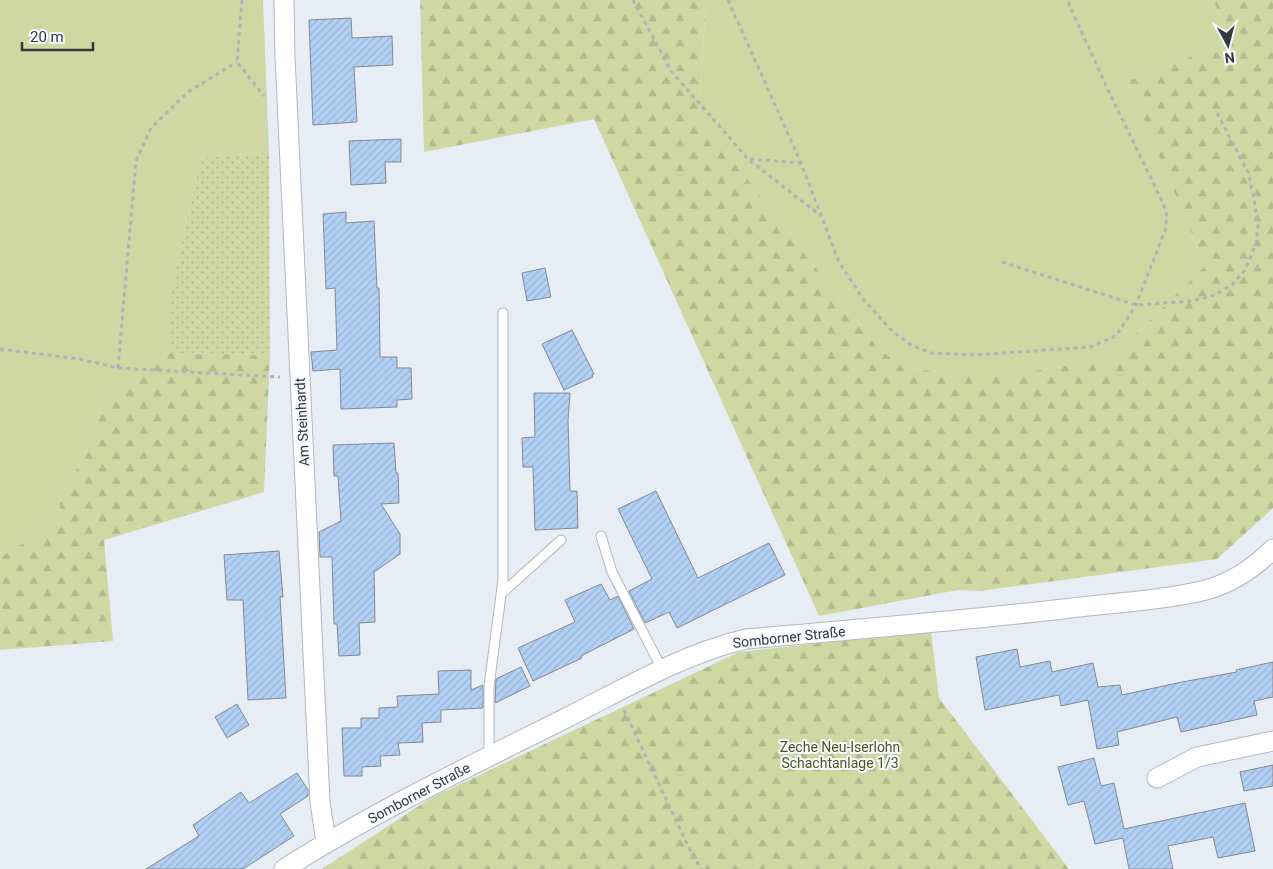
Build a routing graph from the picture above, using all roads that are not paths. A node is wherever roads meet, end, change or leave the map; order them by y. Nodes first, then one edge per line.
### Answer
1 (284, 2) dead end
2 (504, 313) dead end
3 (601, 536) dead end
4 (561, 540) dead end
5 (1273, 549) edge
6 (501, 594) junction
7 (662, 669) junction
8 (1273, 741) edge
9 (489, 756) junction
10 (1157, 778) dead end
11 (326, 842) junction
12 (284, 869) edge

1 - 11 street, Am Steinhardt
2 - 6 lane
3 - 7 lane
4 - 6 lane
5 - 7 street, Somborner Straße
6 - 9 lane
7 - 9 street, Somborner Straße
8 - 10 street
9 - 11 street, Somborner Straße
11 - 12 street, Somborner Straße

